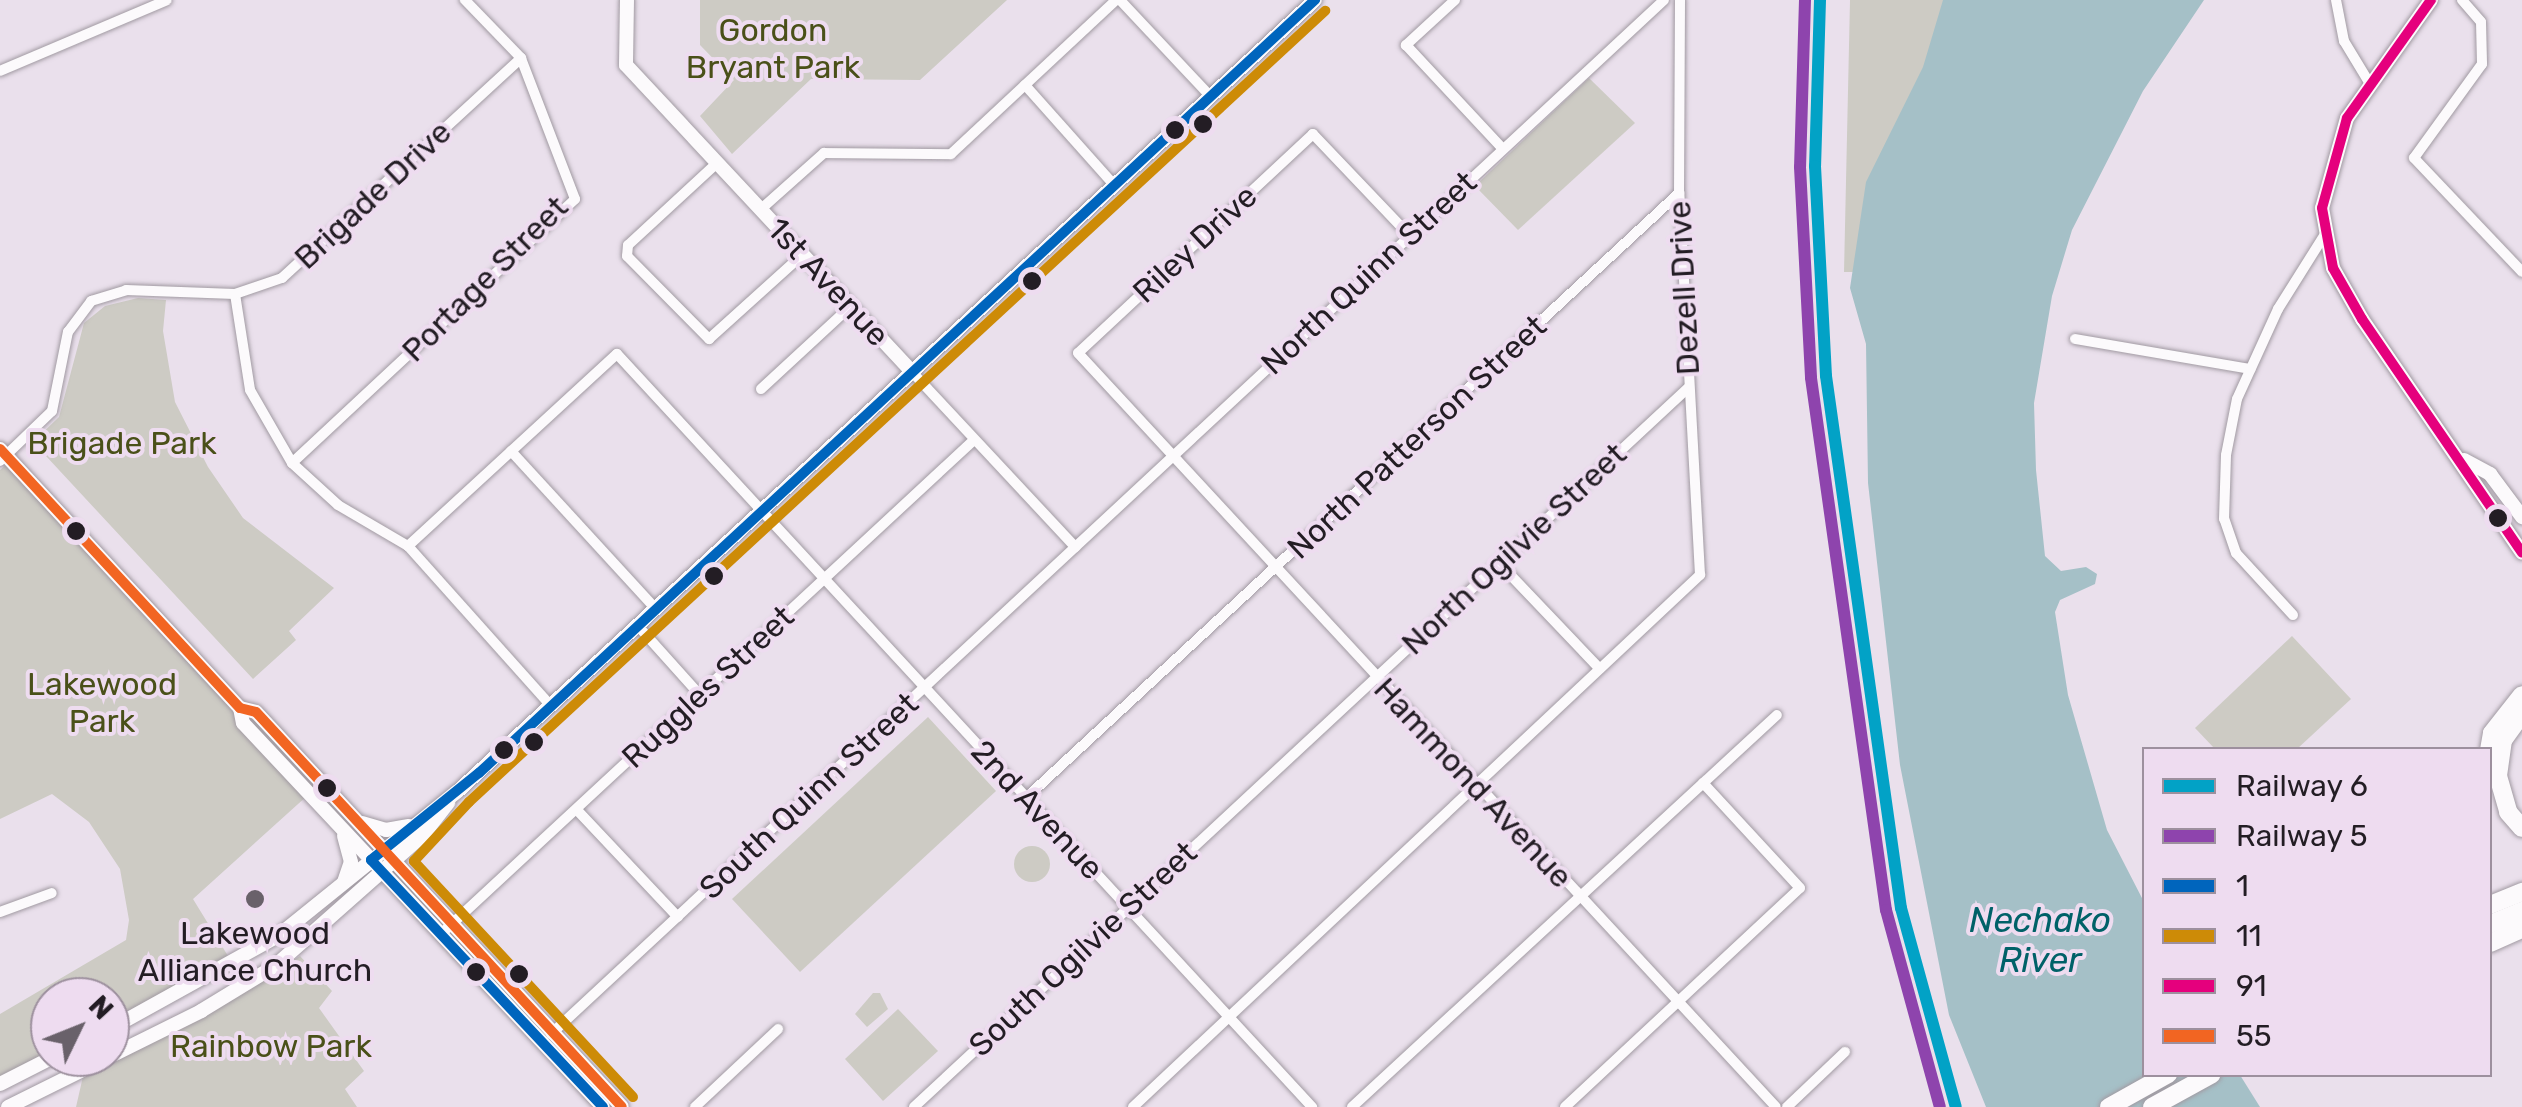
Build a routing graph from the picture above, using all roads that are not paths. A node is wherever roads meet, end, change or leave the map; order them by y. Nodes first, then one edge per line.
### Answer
1 (167, 0) edge
2 (464, 0) edge
3 (626, 0) edge
4 (1118, 0) edge
5 (1315, 0) edge
6 (1455, 0) edge
7 (1664, 0) edge
8 (1680, 0) edge
9 (2430, 0) edge
10 (2462, 0) edge
11 (2339, 1) edge
12 (521, 58) junction
13 (0, 71) edge
14 (2370, 84) junction
15 (1025, 85) junction
16 (1211, 97) junction
17 (1504, 149) junction
18 (717, 163) junction
19 (1115, 186) junction
20 (1679, 193) junction
21 (760, 210) junction
22 (2327, 231) junction
23 (1410, 236) junction
24 (802, 255) junction
25 (2522, 272) edge
26 (234, 294) junction
27 (850, 307) junction
28 (2076, 338) dead end
29 (2250, 369) junction
30 (913, 374) junction
31 (1689, 387) junction
32 (760, 389) dead end
33 (974, 440) junction
34 (511, 451) junction
35 (2, 456) edge
36 (1172, 458) junction
37 (2464, 460) junction
38 (292, 464) junction
39 (761, 513) junction
40 (2522, 517) edge
41 (408, 546) junction
42 (1075, 547) junction
43 (2522, 553) edge
44 (1499, 563) junction
45 (1274, 569) junction
46 (824, 579) junction
47 (656, 610) junction
48 (2293, 615) dead end
49 (638, 626) junction
50 (1600, 669) junction
51 (1375, 678) junction
52 (924, 689) junction
53 (700, 695) junction
54 (2522, 695) edge
55 (552, 706) junction
56 (240, 708) junction
57 (2522, 714) edge
58 (1777, 715) dead end
59 (2489, 747) edge
60 (1704, 783) junction
61 (1474, 784) junction
62 (1252, 792) joint
63 (1027, 798) junction
64 (577, 810) junction
65 (357, 821) junction
66 (340, 826) junction
67 (2522, 828) edge
68 (414, 832) junction
69 (377, 855) junction
70 (388, 867) junction
71 (343, 883) junction
72 (2522, 892) edge
73 (52, 893) dead end
74 (356, 896) junction
75 (1579, 897) junction
76 (418, 899) junction
77 (2492, 904) edge
78 (1128, 908) junction
79 (2522, 910) edge
80 (0, 912) edge
81 (678, 917) junction
82 (2492, 923) edge
83 (2522, 928) edge
84 (447, 929) junction
85 (2492, 941) edge
86 (1678, 1002) junction
87 (1231, 1016) junction
88 (130, 1017) edge
89 (778, 1029) dead end
90 (548, 1038) junction
91 (1846, 1052) dead end
92 (30, 1069) edge
93 (2163, 1077) edge
94 (2207, 1077) edge
95 (0, 1084) edge
96 (8, 1107) edge
97 (603, 1107) edge
98 (622, 1107) edge
99 (695, 1107) edge
100 (914, 1107) edge
101 (1132, 1107) edge
102 (1312, 1107) edge
103 (1352, 1107) edge
104 (1565, 1107) edge
105 (1776, 1107) edge
106 (1787, 1107) edge
107 (2109, 1107) edge
108 (2152, 1107) edge

1 - 13 street
2 - 12 street
3 - 18 main road, 1st Avenue
4 - 15 street
4 - 16 street
5 - 16 main road
6 - 17 street
7 - 17 street, North Quinn Street
8 - 20 street, Dezell Drive
9 - 14 main road
10 - 25 street
11 - 14 street
12 - 26 street, Brigade Drive
12 - 38 street, Portage Street
14 - 22 main road
15 - 19 street
15 - 21 street
16 - 19 main road
17 - 23 street, North Quinn Street
18 - 21 main road, 1st Avenue
18 - 24 street
19 - 30 main road
20 - 31 street, Dezell Drive
20 - 45 street, North Patterson Street
21 - 24 main road, 1st Avenue
22 - 29 street
22 - 37 main road
23 - 36 street, North Quinn Street
23 - 36 street, Riley Drive
24 - 27 main road, 1st Avenue
26 - 35 street, Brigade Drive
26 - 38 street
27 - 30 main road, 1st Avenue
27 - 32 street
28 - 29 street
29 - 48 street
30 - 33 street, 1st Avenue
30 - 39 main road
31 - 44 street, North Ogilvie Street
31 - 50 street, Dezell Drive
33 - 42 street, 1st Avenue
33 - 46 street, Ruggles Street
34 - 39 street, 2nd Avenue
34 - 41 street
34 - 47 street
35 - 56 main road
36 - 42 street, North Quinn Street
36 - 45 street, Hammond Avenue
37 - 40 main road
37 - 43 main road
38 - 41 street
39 - 46 street, 2nd Avenue
39 - 47 main road
41 - 55 street
42 - 52 street, South Quinn Street
44 - 50 street
44 - 51 street, North Ogilvie Street
45 - 51 street, Hammond Avenue
45 - 63 street, North Patterson Street
46 - 52 street, 2nd Avenue
46 - 53 street, Ruggles Street
47 - 49 main road
49 - 53 street
49 - 55 main road
50 - 61 street
51 - 61 street, Hammond Avenue
51 - 62 street, North Ogilvie Street
52 - 63 street, 2nd Avenue
52 - 81 street, South Quinn Street
53 - 64 street, Ruggles Street
54 - 59 highway
55 - 68 main road
56 - 65 main road
56 - 66 main road
57 - 67 highway
58 - 60 street
60 - 75 street
60 - 86 street
61 - 75 street, Hammond Avenue
61 - 87 street
62 - 78 street, South Ogilvie Street
63 - 78 street, 2nd Avenue
64 - 81 street
64 - 84 street, Ruggles Street
65 - 68 main road
65 - 69 main road
66 - 69 main road
66 - 71 main road
68 - 69 main road
68 - 70 main road
68 - 76 main road
69 - 70 main road
69 - 71 main road
70 - 74 main road
70 - 76 main road
71 - 88 main road
72 - 77 highway
73 - 80 street
74 - 76 main road
74 - 96 main road
75 - 86 street, Hammond Avenue
75 - 103 street
76 - 84 main road
78 - 87 street, 2nd Avenue
78 - 100 street, South Ogilvie Street
79 - 82 highway
81 - 90 street, South Quinn Street
83 - 85 highway
84 - 90 main road
86 - 104 street
86 - 105 street, Hammond Avenue
87 - 101 street
87 - 102 street, 2nd Avenue
89 - 99 street
90 - 97 main road
90 - 98 main road
91 - 106 street
92 - 95 main road
93 - 107 highway
94 - 108 highway

